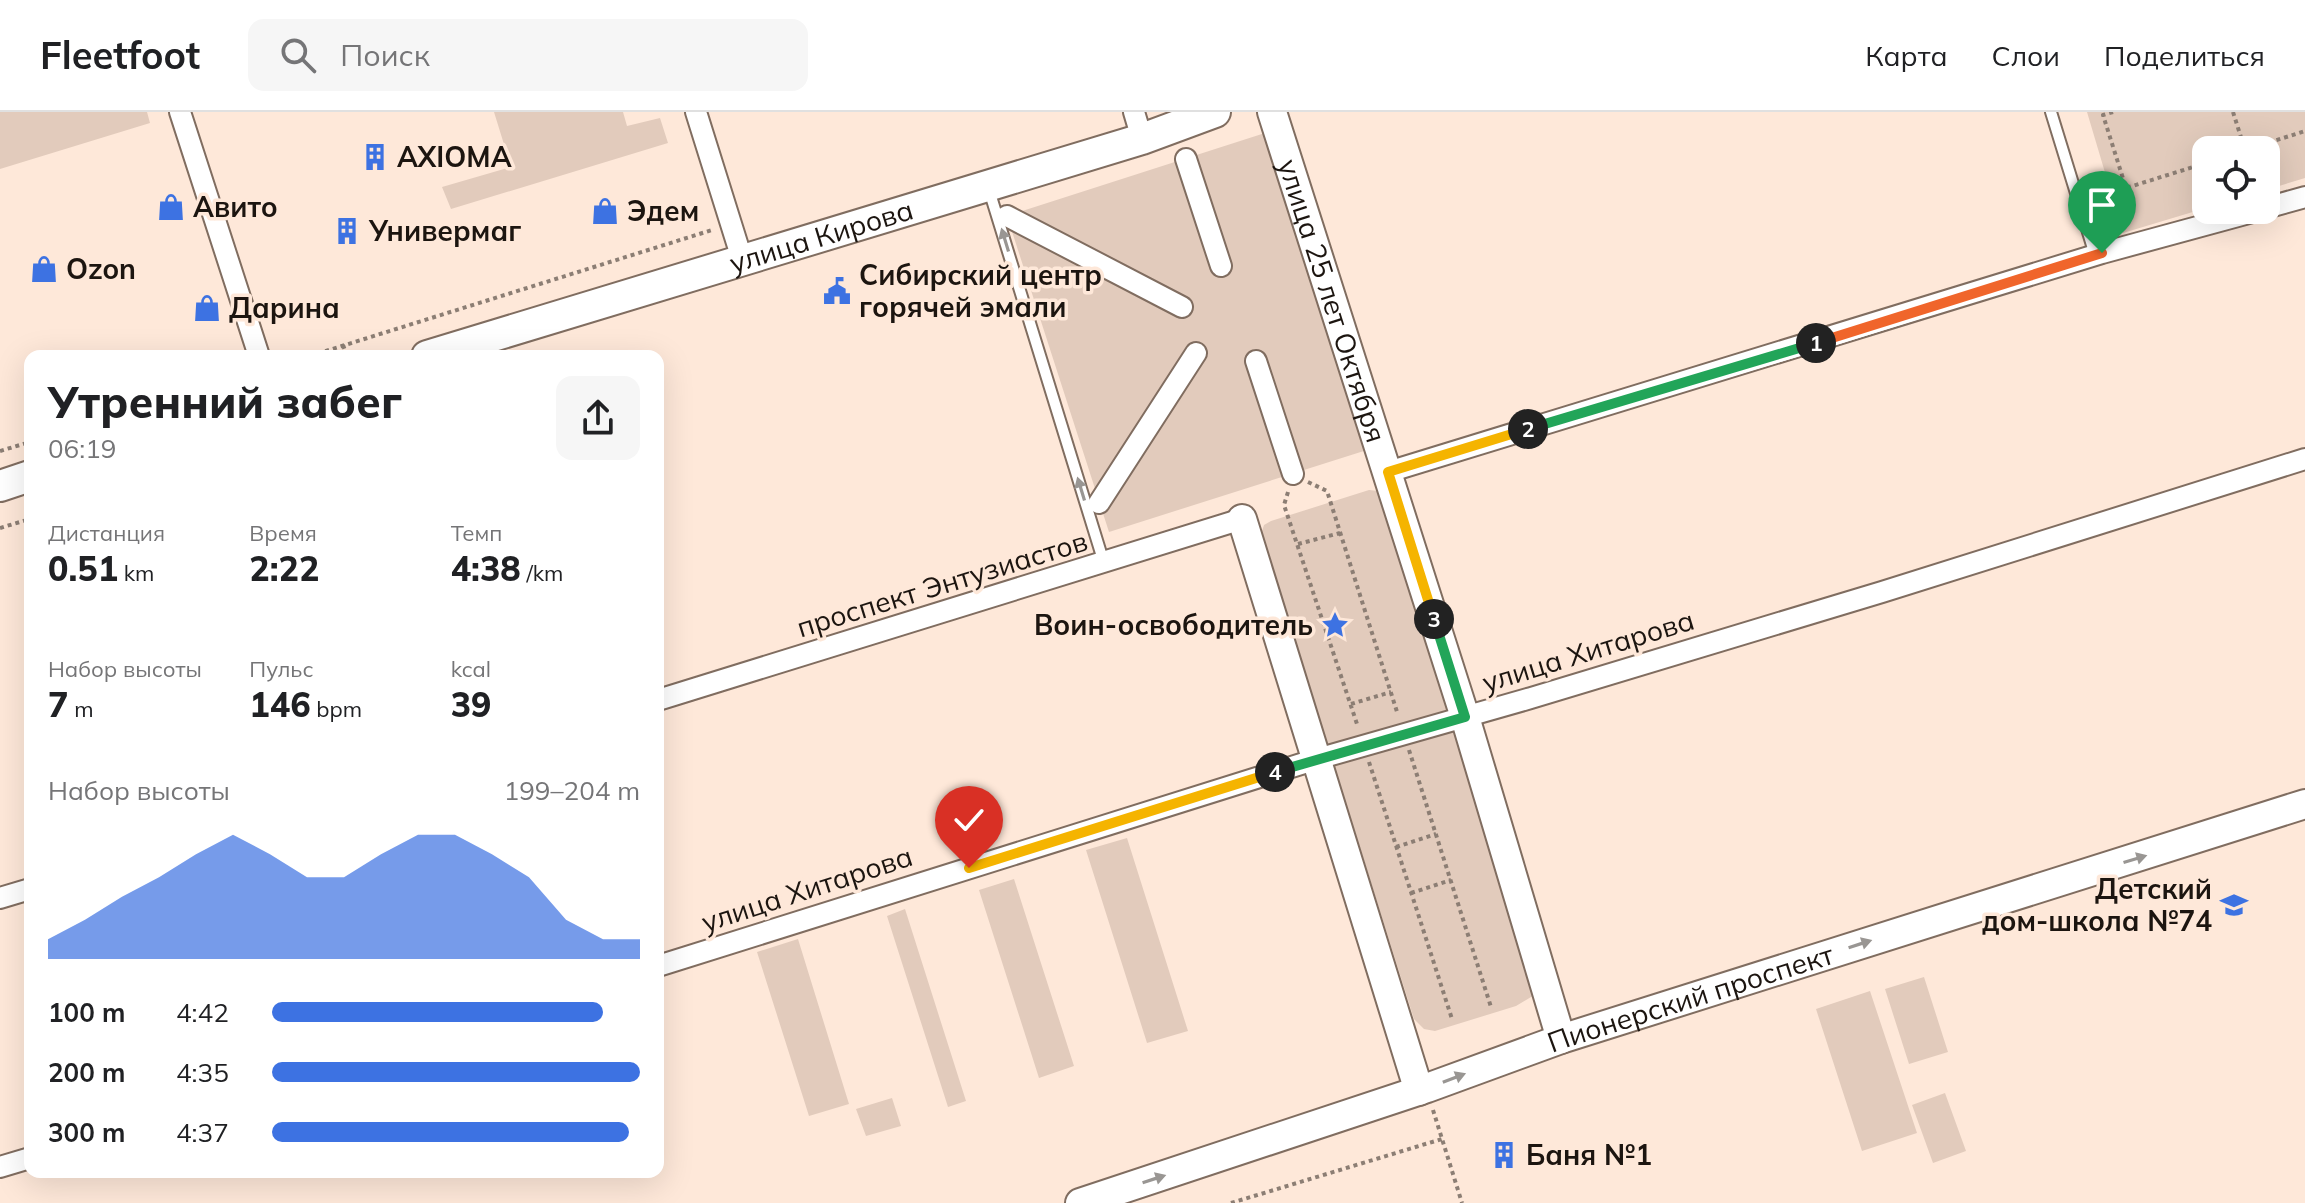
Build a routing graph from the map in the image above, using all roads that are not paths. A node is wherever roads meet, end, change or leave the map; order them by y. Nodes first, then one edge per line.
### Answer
1 (180, 112) edge
2 (696, 112) edge
3 (1272, 112) edge
4 (2051, 112) edge
5 (1207, 113) edge
6 (1138, 126) edge
7 (1186, 159) dead end
8 (988, 186) junction
9 (2305, 197) edge
10 (2280, 204) edge
11 (1007, 216) dead end
12 (2210, 224) edge
13 (2095, 256) junction
14 (742, 259) junction
15 (1221, 266) dead end
16 (1182, 307) dead end
17 (257, 350) edge
18 (446, 350) edge
19 (1196, 353) dead end
20 (1256, 361) dead end
21 (2305, 459) edge
22 (1388, 472) junction
23 (1293, 474) dead end
24 (24, 478) edge
25 (0, 486) edge
26 (1099, 503) dead end
27 (1242, 519) joint
28 (1104, 563) junction
29 (664, 698) edge
30 (1465, 717) junction
31 (1317, 759) junction
32 (2305, 804) edge
33 (24, 891) edge
34 (0, 898) edge
35 (664, 964) edge
36 (1561, 1039) junction
37 (1423, 1090) junction
38 (24, 1160) edge
39 (0, 1167) edge
40 (1080, 1203) edge

1 - 17 street
2 - 14 street
3 - 22 street, улица 25 лет Октября
4 - 13 lane
5 - 6 main road, улица Кирова
6 - 8 main road, улица Кирова
7 - 15 street
8 - 14 main road, улица Кирова
28 -> 8 lane
9 - 10 street
11 - 16 street
12 - 13 street
13 - 22 street
14 - 18 main road, улица Кирова
19 - 26 street
20 - 23 street
21 - 30 street, улица Хитарова
22 - 30 street, улица 25 лет Октября
24 - 25 main road
27 - 28 street, проспект Энтузиастов
27 - 31 street
28 - 29 street, проспект Энтузиастов
30 - 31 street, улица Хитарова
30 - 36 street, улица 25 лет Октября
31 - 35 street, улица Хитарова
31 - 37 street
36 -> 32 street, Пионерский проспект
33 - 34 street
37 -> 36 street, Пионерский проспект
40 -> 37 street, Пионерский проспект
38 - 39 street

